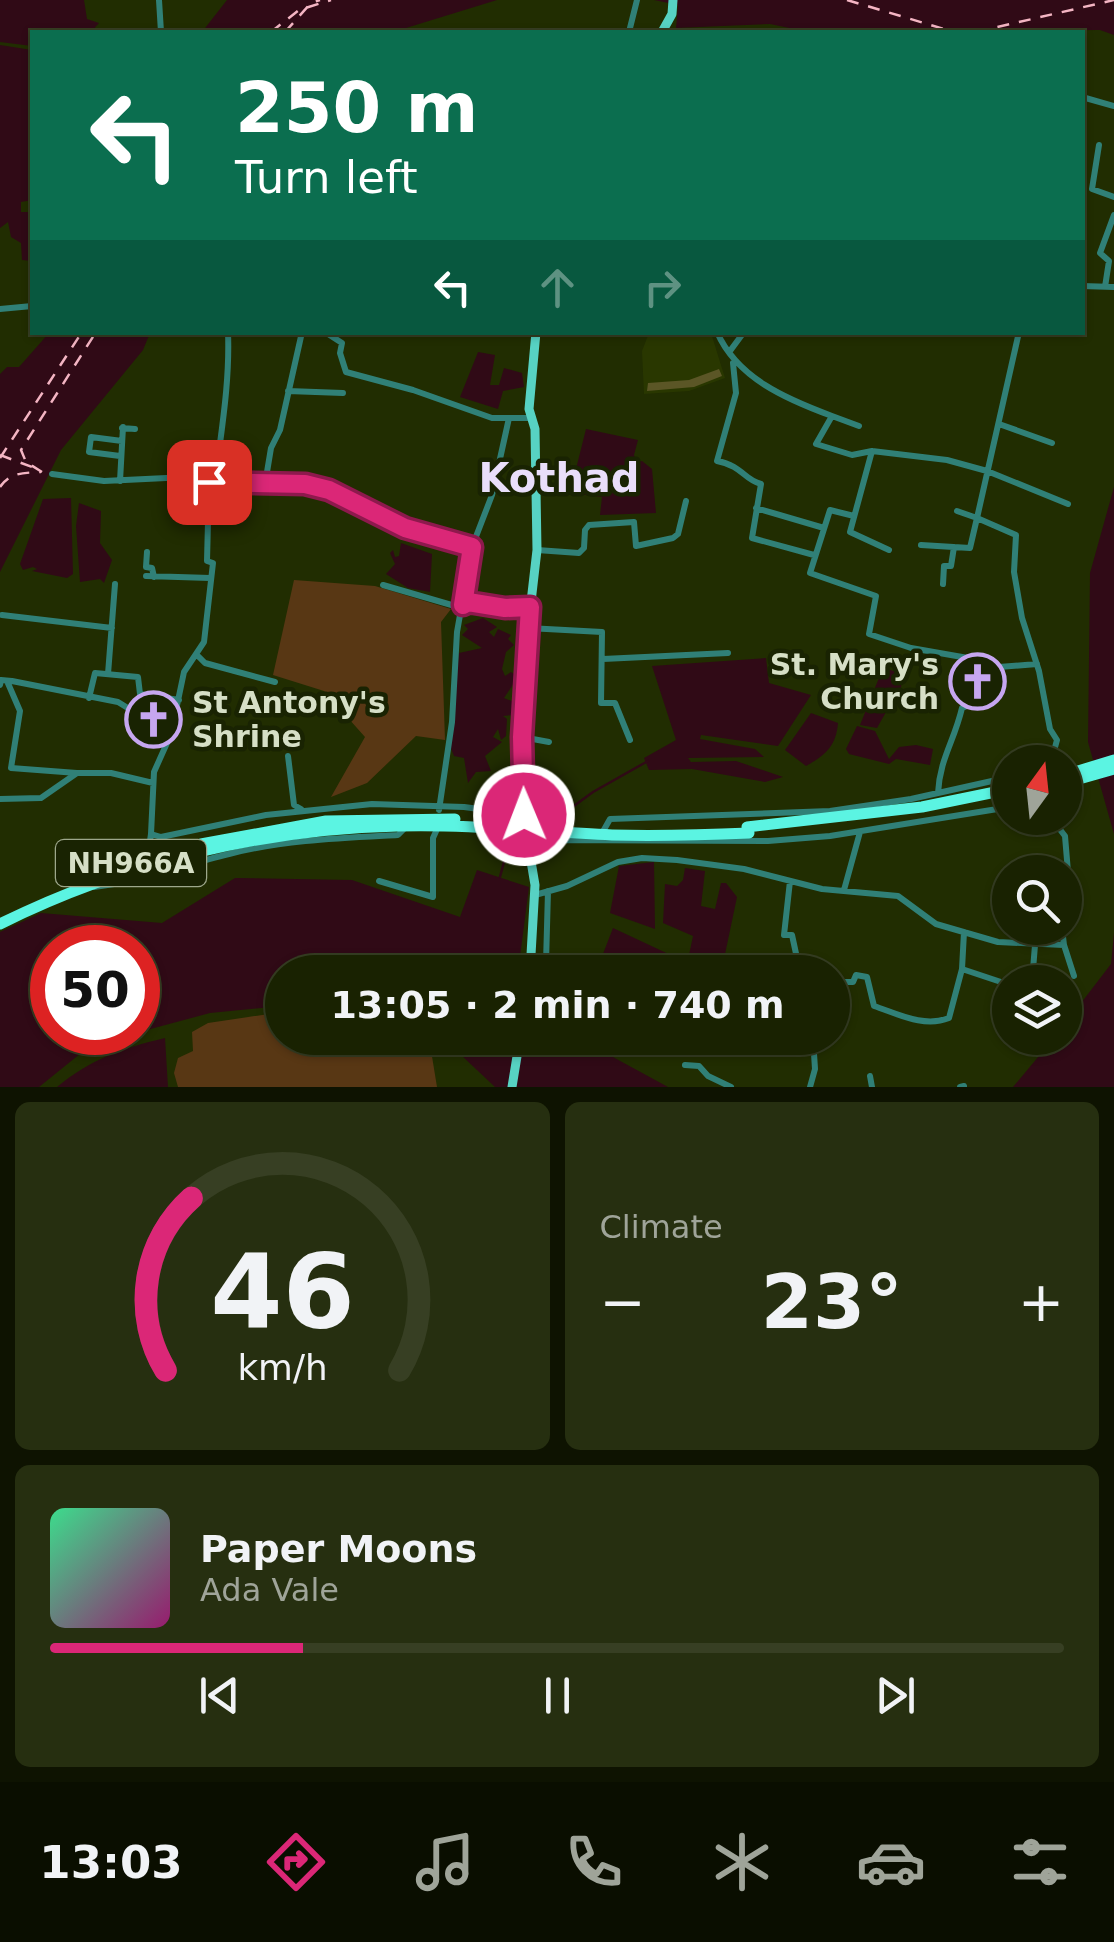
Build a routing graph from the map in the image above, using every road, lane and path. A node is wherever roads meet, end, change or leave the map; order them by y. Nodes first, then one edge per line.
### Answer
1 (159, 0) edge
2 (637, 0) edge
3 (673, 0) edge
4 (160, 30) edge
5 (630, 30) edge
6 (663, 30) edge
7 (1085, 97) edge
8 (1114, 106) edge
9 (1099, 145) dead end
10 (1114, 196) edge
11 (1114, 215) edge
12 (1109, 287) edge
13 (30, 306) edge
14 (0, 309) edge
15 (228, 335) edge
16 (301, 335) edge
17 (330, 335) edge
18 (536, 335) edge
19 (720, 335) edge
20 (742, 335) edge
21 (1018, 335) edge
22 (730, 351) junction
23 (732, 361) junction
24 (288, 391) junction
25 (343, 393) dead end
26 (832, 416) junction
27 (510, 418) junction
28 (532, 418) junction
29 (999, 424) junction
30 (859, 426) dead end
31 (135, 429) dead end
32 (122, 442) junction
33 (1052, 443) dead end
34 (872, 451) junction
35 (120, 456) junction
36 (987, 471) junction
37 (52, 474) dead end
38 (120, 481) junction
39 (212, 482) junction
40 (266, 484) junction
41 (686, 501) dead end
42 (1068, 504) dead end
43 (756, 508) junction
44 (956, 511) dead end
45 (854, 516) junction
46 (977, 518) junction
47 (824, 528) junction
48 (921, 545) dead end
49 (472, 547) junction
50 (954, 547) junction
51 (538, 550) junction
52 (890, 550) dead end
53 (148, 552) dead end
54 (814, 555) junction
55 (210, 578) junction
56 (115, 584) dead end
57 (943, 584) dead end
58 (383, 585) dead end
59 (463, 605) junction
60 (530, 607) junction
61 (2, 614) edge
62 (112, 628) junction
63 (528, 628) junction
64 (728, 653) dead end
65 (198, 656) junction
66 (603, 660) junction
67 (1037, 664) junction
68 (994, 668) junction
69 (108, 674) junction
70 (275, 682) dead end
71 (3, 683) edge
72 (88, 698) junction
73 (179, 700) junction
74 (170, 734) junction
75 (522, 737) junction
76 (630, 740) dead end
77 (549, 742) dead end
78 (1056, 745) edge
79 (288, 756) dead end
80 (1114, 760) edge
81 (1114, 769) edge
82 (77, 773) junction
83 (1084, 774) joint
84 (992, 782) edge
85 (153, 783) junction
86 (992, 791) edge
87 (935, 797) junction
88 (0, 799) edge
89 (992, 801) edge
90 (440, 806) junction
91 (408, 807) junction
92 (992, 809) edge
93 (302, 810) junction
94 (524, 818) junction
95 (925, 818) junction
96 (748, 830) junction
97 (860, 832) junction
98 (152, 834) junction
99 (600, 841) junction
100 (144, 844) junction
101 (528, 850) junction
102 (149, 874) junction
103 (378, 881) dead end
104 (790, 881) junction
105 (844, 890) junction
106 (548, 891) junction
107 (535, 895) junction
108 (0, 916) edge
109 (0, 924) edge
110 (964, 932) junction
111 (992, 940) edge
112 (1035, 945) edge
113 (1064, 945) edge
114 (531, 955) edge
115 (546, 955) edge
116 (798, 955) edge
117 (1033, 965) edge
118 (1070, 965) edge
119 (962, 969) junction
120 (992, 979) edge
121 (850, 982) edge
122 (517, 1055) edge
123 (814, 1055) edge
124 (685, 1065) dead end
125 (870, 1076) dead end
126 (512, 1087) edge
127 (731, 1087) edge
128 (810, 1087) edge
129 (872, 1087) edge

1 - 4 street
2 - 5 street
3 - 6 main road
7 - 8 street
9 - 10 street
11 - 12 street
13 - 14 street
15 - 39 street
16 - 24 street
17 - 27 street
18 - 28 main road
19 - 22 street
20 - 22 street
21 - 29 street
22 - 23 street
23 - 26 street
23 - 43 street
24 - 25 street
24 - 40 street
26 - 30 street
26 - 34 street
27 - 28 street
27 - 49 street
28 - 51 main road
29 - 33 street
29 - 36 street
31 - 32 street
32 - 35 street
32 - 35 street
34 - 36 street
34 - 45 street
35 - 38 street
36 - 42 street
36 - 46 street
37 - 38 street
38 - 39 street
39 - 40 street
39 - 55 street
40 - 49 street
41 - 51 street
43 - 47 street
43 - 54 street
44 - 46 street
45 - 47 street
45 - 52 street
46 - 50 street
46 - 67 street
47 - 54 street
48 - 50 street
49 - 59 street
50 - 57 street
51 - 60 main road
53 - 55 street
54 - 68 street
55 - 65 street
56 - 62 street
58 - 59 street
59 - 60 street
59 - 90 street
60 - 63 main road
61 - 62 street
62 - 69 street
63 - 66 street
63 - 75 main road
64 - 66 street
65 - 70 street
65 - 73 street
66 - 76 street
67 - 68 street
67 - 78 street
68 - 87 street
69 - 72 street
69 - 73 street
71 - 72 street
71 - 82 street
72 - 74 street
73 - 74 street
74 - 85 street
75 - 77 street
75 - 94 main road
79 - 93 street
80 - 83 highway
81 - 83 highway
82 - 85 street
82 - 88 street
84 - 87 street
85 - 98 street
86 - 87 highway, NH966A
87 - 96 highway, NH966A
87 - 99 street
89 - 95 highway, NH966A
90 - 91 street
90 - 94 street
90 - 103 street
91 - 93 street
91 - 102 street
92 - 95 street
93 - 98 street
94 - 101 main road, bridge
95 - 96 highway, NH966A
95 - 97 street
96 - 108 highway, NH966A, bridge
96 - 109 highway, NH966A, bridge
97 - 99 street
97 - 105 street
98 - 100 street
99 - 101 street
100 - 102 street
100 - 102 street
101 - 107 main road
104 - 105 street
104 - 106 street
104 - 116 street
105 - 110 street
106 - 107 street
106 - 115 street
107 - 114 main road
110 - 111 street
110 - 119 street
112 - 117 street
113 - 118 street
119 - 120 street
119 - 121 street
122 - 126 main road
123 - 128 street
124 - 127 street
125 - 129 street

